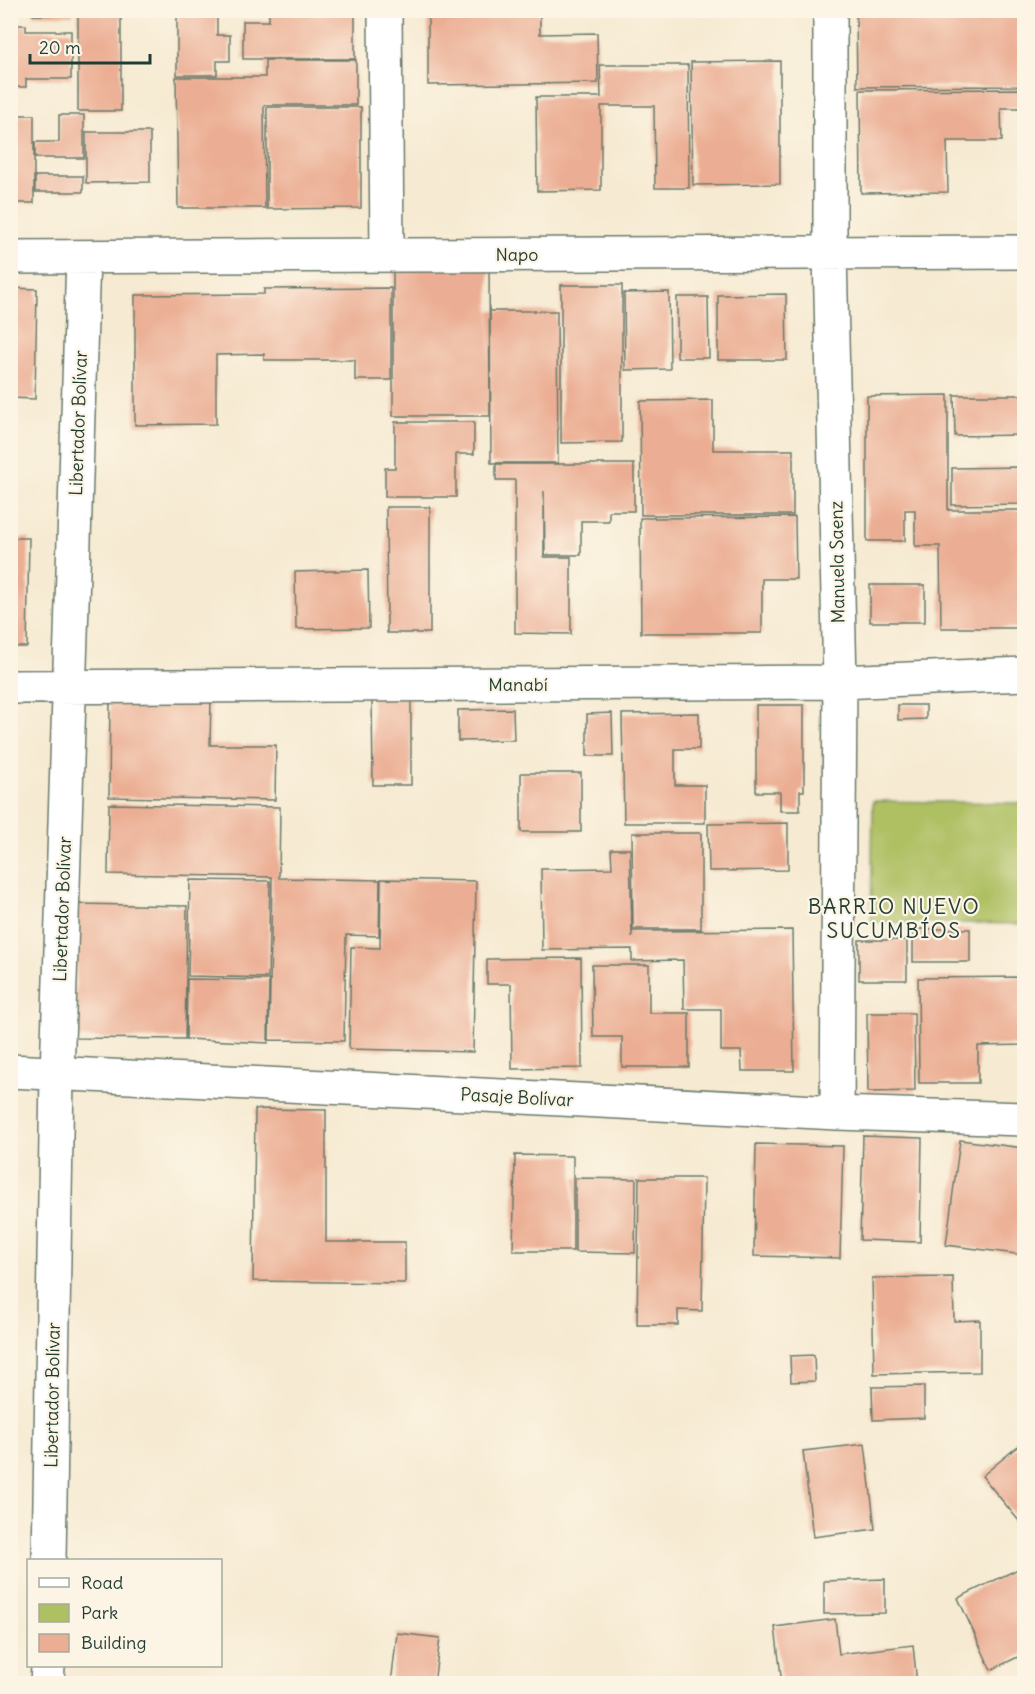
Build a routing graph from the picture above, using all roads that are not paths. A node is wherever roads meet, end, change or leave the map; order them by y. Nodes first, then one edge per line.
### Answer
1 (385, 10) edge
2 (830, 10) edge
3 (1024, 252) edge
4 (830, 253) junction
5 (387, 255) junction
6 (10, 257) edge
7 (83, 257) junction
8 (1024, 674) edge
9 (840, 682) junction
10 (10, 687) edge
11 (69, 687) junction
12 (10, 1071) edge
13 (57, 1075) junction
14 (837, 1113) junction
15 (1024, 1119) edge
16 (49, 1559) edge
17 (48, 1667) edge
18 (47, 1683) edge

1 - 5 street
2 - 4 street, Manuela Saenz
3 - 4 street, Napo
4 - 5 street, Napo
4 - 9 street, Manuela Saenz
5 - 7 street, Napo
6 - 7 street, Napo
7 - 11 street, Libertador Bolívar
8 - 9 street, Manabí
9 - 11 street, Manabí
9 - 14 street, Manuela Saenz
10 - 11 street, Manabí
11 - 13 street, Libertador Bolívar
12 - 13 street, Pasaje Bolívar
13 - 14 street, Pasaje Bolívar
13 - 16 street, Libertador Bolívar
14 - 15 street, Pasaje Bolívar
17 - 18 street

